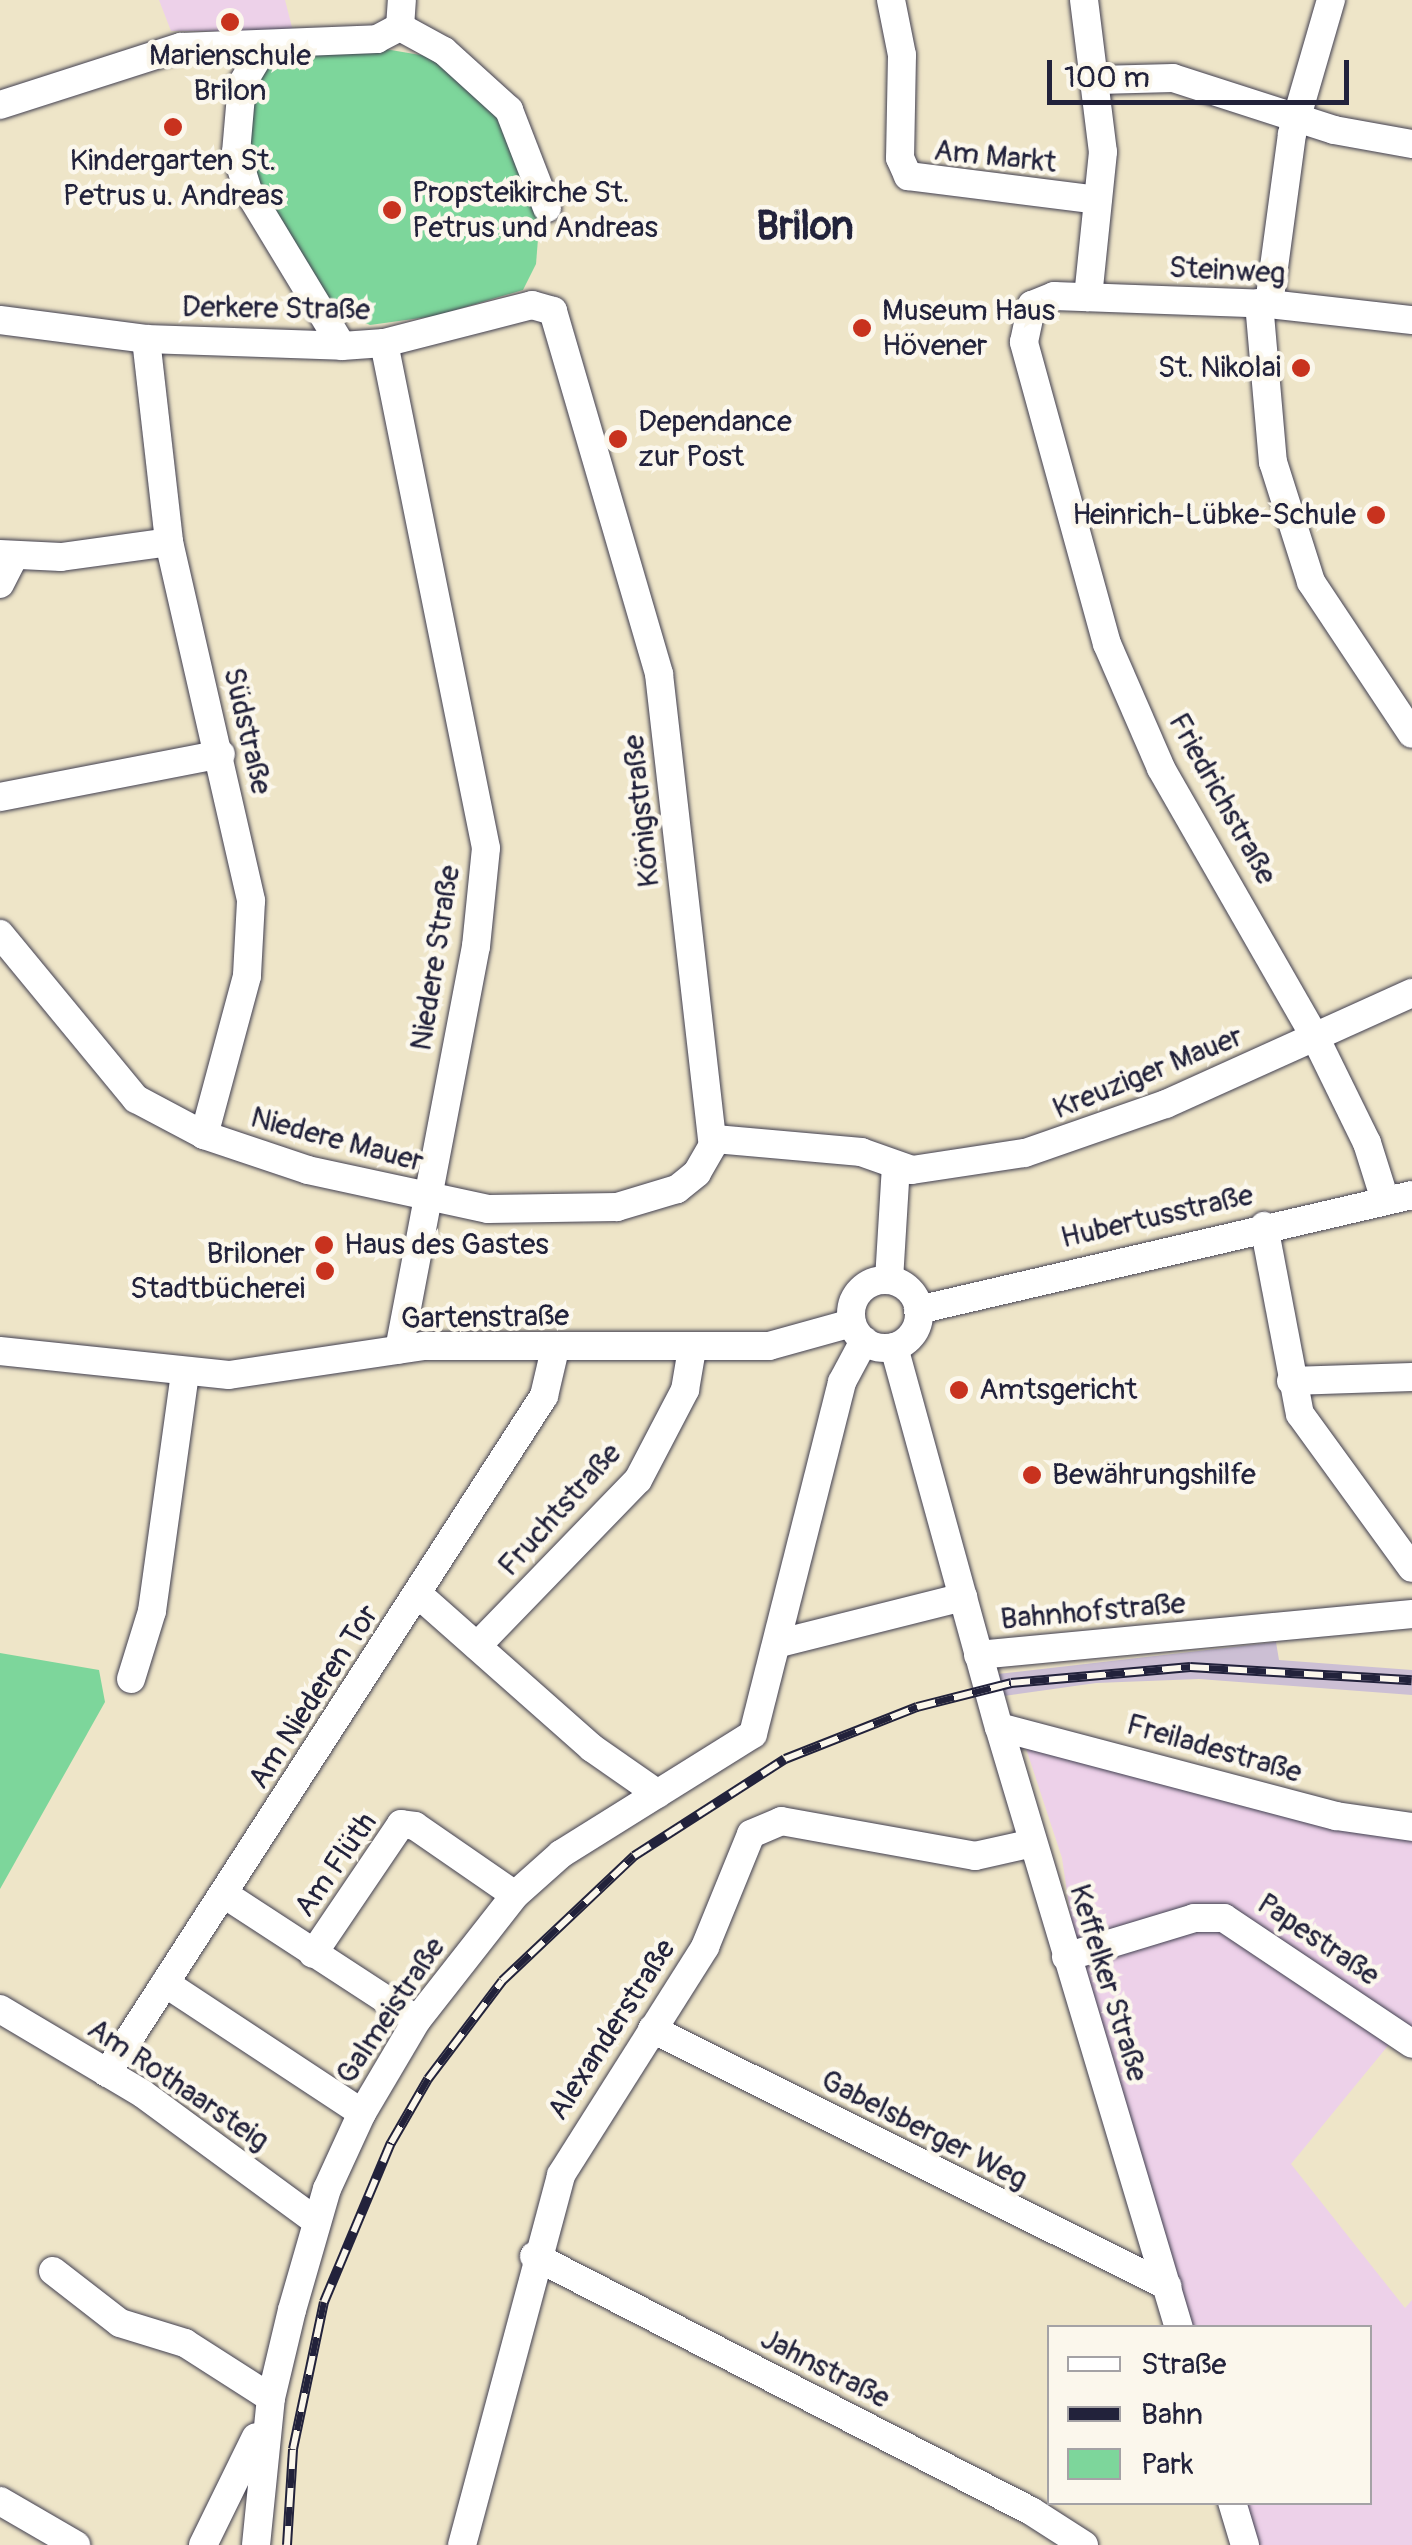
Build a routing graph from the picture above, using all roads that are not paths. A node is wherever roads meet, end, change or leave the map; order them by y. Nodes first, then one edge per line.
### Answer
1 (890, 0) edge
2 (1084, 0) edge
3 (1331, 0) edge
4 (401, 14) edge
5 (266, 44) junction
6 (1098, 80) junction
7 (0, 105) edge
8 (1296, 116) junction
9 (1412, 144) edge
10 (1096, 200) junction
11 (546, 208) dead end
12 (1088, 297) junction
13 (1038, 300) joint
14 (1264, 304) junction
15 (548, 307) joint
16 (0, 320) edge
17 (1412, 320) edge
18 (146, 339) junction
19 (384, 343) junction
20 (342, 346) junction
21 (168, 542) junction
22 (7, 555) edge
23 (0, 584) edge
24 (1412, 734) edge
25 (220, 754) junction
26 (0, 797) edge
27 (0, 934) edge
28 (1412, 993) edge
29 (1316, 1039) junction
30 (204, 1135) junction
31 (715, 1139) junction
32 (896, 1167) junction
33 (424, 1198) junction
34 (1398, 1198) edge
35 (1264, 1226) junction
36 (890, 1280) junction
37 (918, 1310) junction
38 (858, 1332) junction
39 (894, 1347) junction
40 (556, 1349) junction
41 (692, 1349) junction
42 (399, 1350) junction
43 (2, 1358) edge
44 (185, 1374) junction
45 (1412, 1377) edge
46 (1291, 1381) junction
47 (1412, 1568) edge
48 (419, 1596) junction
49 (963, 1597) junction
50 (1412, 1614) edge
51 (780, 1643) junction
52 (477, 1646) junction
53 (978, 1656) junction
54 (132, 1678) dead end
55 (998, 1728) junction
56 (658, 1794) junction
57 (1412, 1827) edge
58 (1033, 1843) junction
59 (224, 1894) junction
60 (515, 1895) junction
61 (313, 1954) junction
62 (1066, 1957) junction
63 (166, 1983) junction
64 (0, 2010) edge
65 (417, 2020) junction
66 (652, 2029) junction
67 (1412, 2044) edge
68 (107, 2072) junction
69 (362, 2112) junction
70 (316, 2221) junction
71 (534, 2256) junction
72 (53, 2271) dead end
73 (1168, 2286) junction
74 (1179, 2325) edge
75 (271, 2398) junction
76 (0, 2501) edge
77 (1233, 2505) edge
78 (76, 2545) edge
79 (203, 2545) edge
80 (256, 2545) edge
81 (462, 2545) edge
82 (1084, 2545) edge
83 (1246, 2545) edge

1 - 10 street, Am Markt
2 - 6 street
3 - 8 street
4 - 5 street
4 - 11 street
5 - 7 street
5 - 20 street
6 - 8 street
6 - 10 street
8 - 9 street
8 - 14 street
10 - 12 street
12 - 13 street, Steinweg
12 - 14 street, Steinweg
13 - 29 street, Friedrichstraße
14 - 17 street, Steinweg
14 - 24 street
15 - 19 street, Derkere Straße
15 - 31 street, Königstraße
16 - 18 street, Derkere Straße
18 - 20 street, Derkere Straße
18 - 21 street, Südstraße
19 - 20 street, Derkere Straße
19 - 33 street, Niedere Straße
21 - 22 street
21 - 25 street, Südstraße
22 - 23 street
25 - 26 street
25 - 30 street, Südstraße
27 - 30 street, Niedere Mauer
28 - 29 street, Kreuziger Mauer
29 - 32 street, Kreuziger Mauer
29 - 34 street, Friedrichstraße
30 - 33 street, Niedere Mauer
31 - 32 street
31 - 33 street, Niedere Mauer
32 - 36 street
33 - 42 street, Niedere Straße
34 - 35 street, Hubertusstraße
35 - 37 street, Hubertusstraße
35 - 46 street
36 - 37 street
36 - 38 street
37 - 39 street
38 - 39 street
38 - 41 street, Gartenstraße
38 - 51 street, Galmeistraße
39 - 49 street, Bahnhofstraße
40 - 41 street, Gartenstraße
40 - 42 street, Gartenstraße
40 - 48 street, Am Niederen Tor
41 - 52 street, Fruchtstraße
42 - 44 street, Gartenstraße
43 - 44 street, Gartenstraße
44 - 54 street
45 - 46 street
46 - 47 street
48 - 52 street
48 - 59 street, Am Niederen Tor
49 - 51 street
49 - 53 street, Bahnhofstraße
50 - 53 street, Bahnhofstraße
51 - 56 street, Galmeistraße
52 - 56 street
53 - 55 street, Keffelker Straße
55 - 57 street, Freiladestraße
55 - 58 street, Keffelker Straße
56 - 60 street, Galmeistraße
58 - 62 street, Keffelker Straße
58 - 66 street, Alexanderstraße
59 - 61 street, Am Flüth
59 - 63 street, Am Niederen Tor
60 - 61 street, Am Flüth
60 - 65 street, Galmeistraße
61 - 65 street, Am Flüth
62 - 67 street, Papestraße
62 - 73 street, Keffelker Straße
63 - 68 street, Am Niederen Tor
63 - 69 street
64 - 68 street, Am Rothaarsteig
65 - 69 street, Galmeistraße
66 - 71 street, Alexanderstraße
66 - 73 street, Gabelsberger Weg
68 - 70 street, Am Rothaarsteig
69 - 70 street, Galmeistraße
70 - 75 street, Galmeistraße
71 - 81 street, Alexanderstraße
71 - 82 street, Jahnstraße
72 - 75 street
73 - 74 street, Keffelker Straße
75 - 79 street
75 - 80 street, Galmeistraße
76 - 78 street
77 - 83 street

